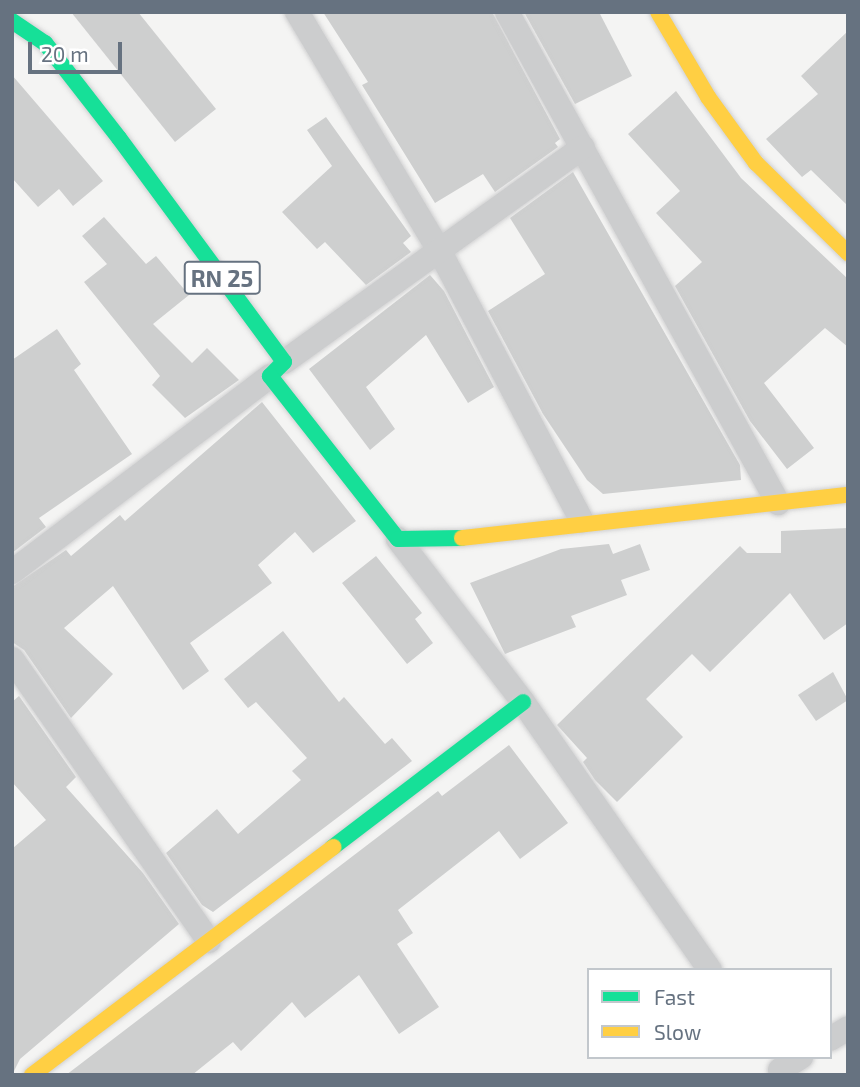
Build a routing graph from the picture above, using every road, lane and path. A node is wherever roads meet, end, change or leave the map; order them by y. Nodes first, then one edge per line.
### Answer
1 (297, 12) edge
2 (507, 12) edge
3 (658, 12) edge
4 (12, 21) edge
5 (583, 147) junction
6 (439, 250) junction
7 (848, 253) edge
8 (277, 369) junction
9 (848, 495) edge
10 (778, 503) junction
11 (582, 521) junction
12 (398, 539) junction
13 (12, 572) edge
14 (12, 659) edge
15 (523, 702) junction
16 (209, 941) junction
17 (708, 968) edge
18 (848, 1028) edge
19 (832, 1038) edge
20 (796, 1059) edge
21 (775, 1067) edge
22 (32, 1075) edge

1 - 6 street
2 - 5 street
3 - 7 main road
4 - 8 main road, RN 25
5 - 6 street
5 - 10 street
6 - 8 street
6 - 11 street
8 - 12 main road, RN 25
8 - 13 street
9 - 10 main road
10 - 11 main road
11 - 12 main road
12 - 15 street
14 - 16 street
15 - 16 main road
15 - 17 street
16 - 22 main road
18 - 19 street
20 - 21 street

